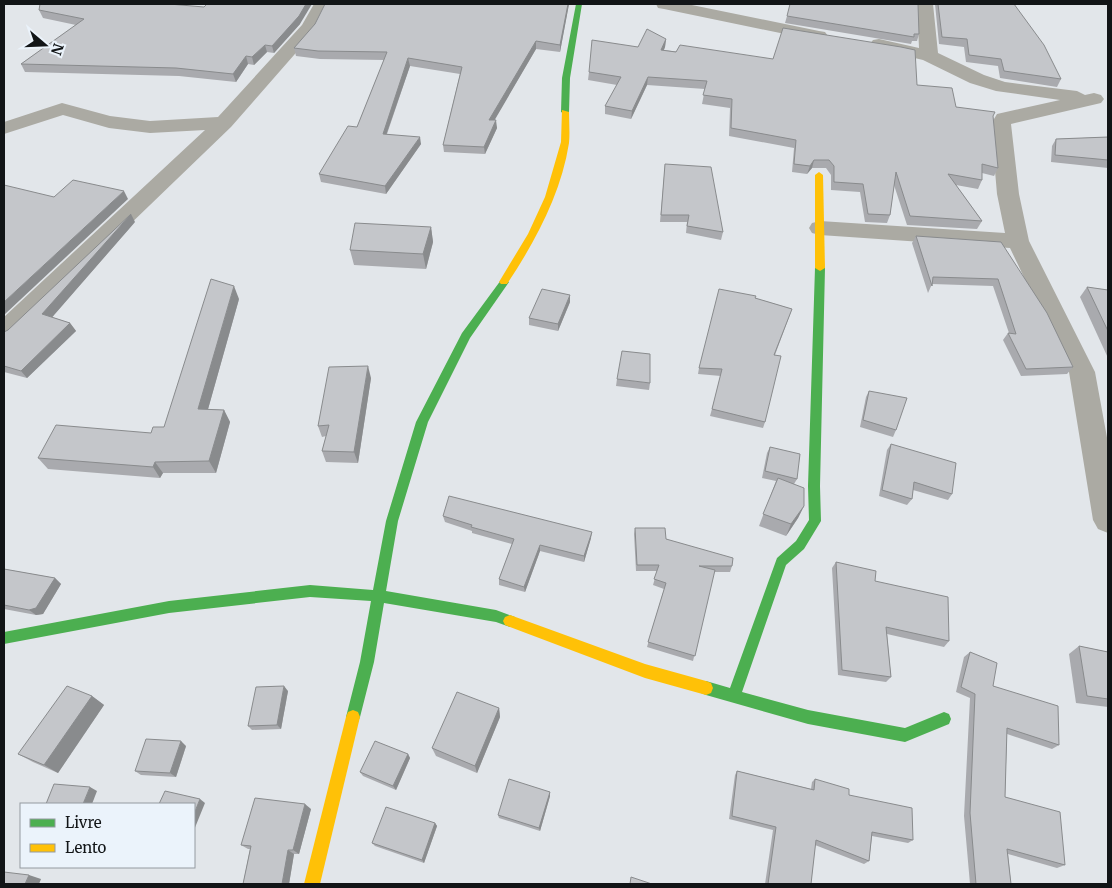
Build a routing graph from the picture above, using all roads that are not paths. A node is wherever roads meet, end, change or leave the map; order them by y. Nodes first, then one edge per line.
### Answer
1 (322, 4) edge
2 (579, 4) edge
3 (664, 4) edge
4 (925, 4) edge
5 (835, 38) edge
6 (864, 42) edge
7 (929, 56) junction
8 (1101, 100) edge
9 (224, 123) junction
10 (4, 128) edge
11 (819, 175) dead end
12 (820, 228) junction
13 (1018, 241) junction
14 (4, 331) edge
15 (1108, 520) edge
16 (379, 596) junction
17 (4, 638) edge
18 (734, 696) junction
19 (944, 719) dead end
20 (312, 884) edge

1 - 9 street
2 - 16 street
3 - 5 street
4 - 7 street
6 - 7 street
7 - 8 street
8 - 13 street
9 - 10 street
9 - 14 street
11 - 12 street
12 - 13 street
12 - 18 street
13 - 15 street
16 - 17 street
16 - 18 street
16 - 20 street
18 - 19 street

